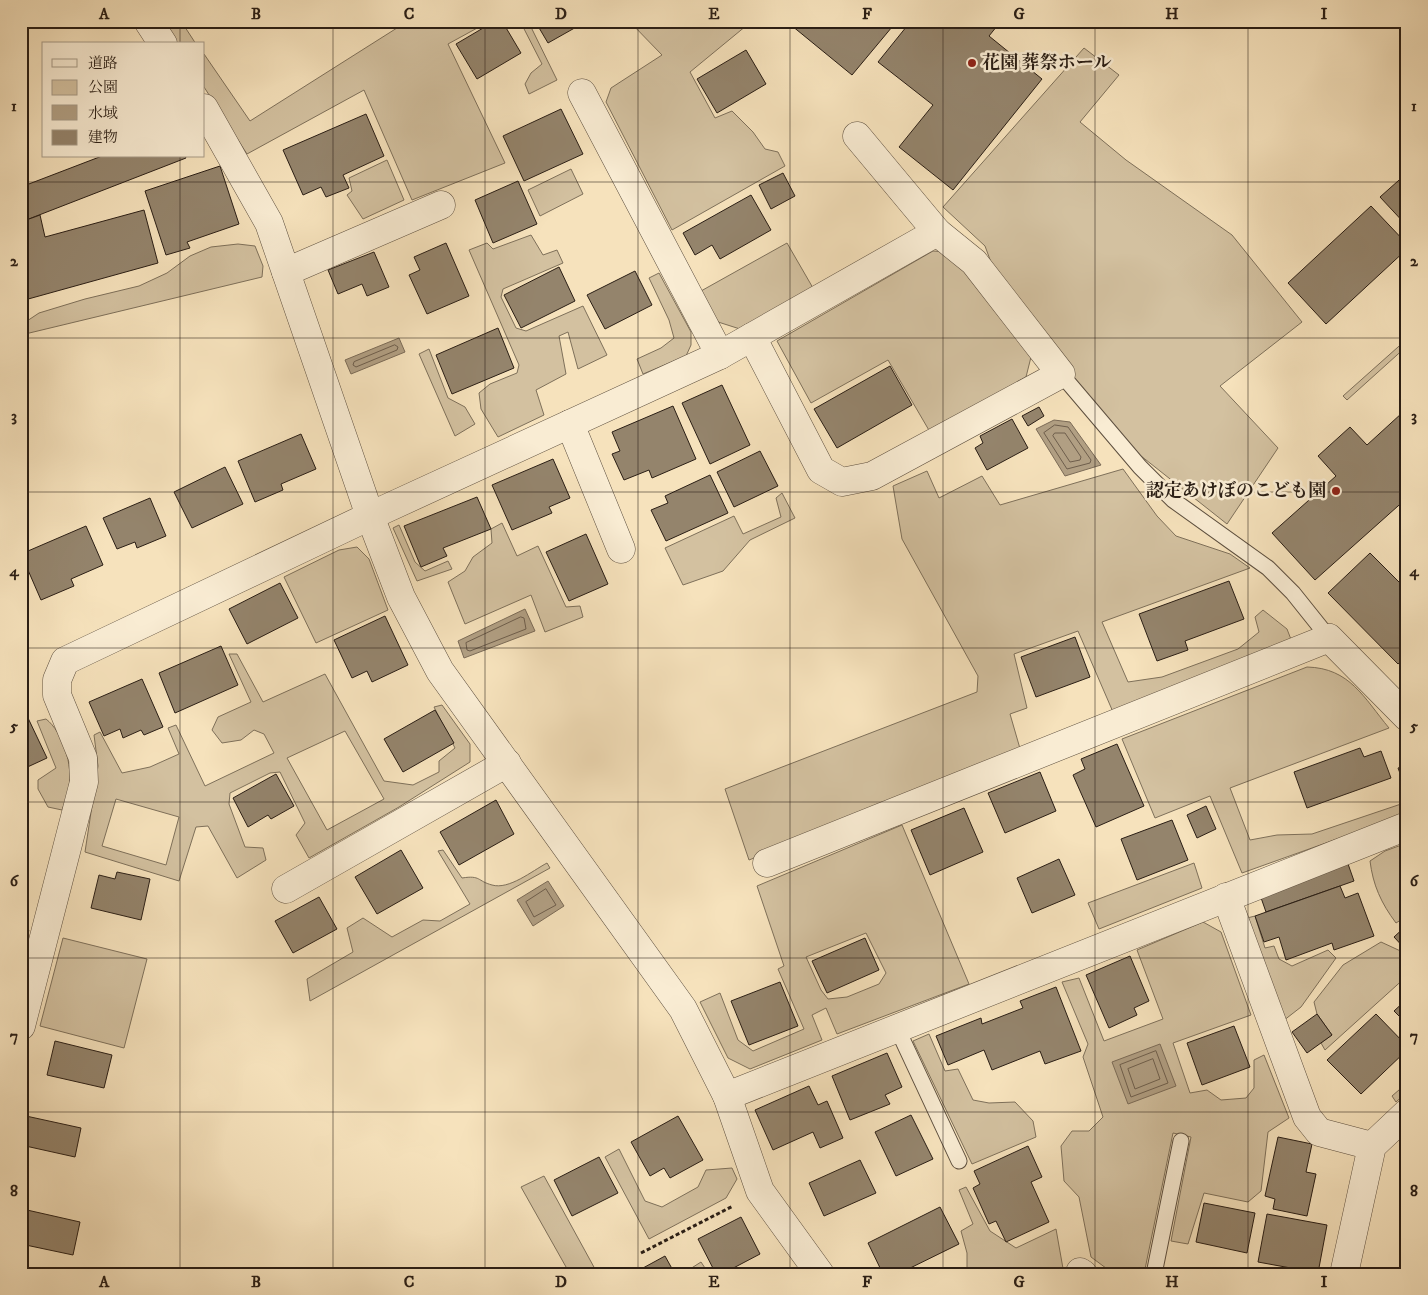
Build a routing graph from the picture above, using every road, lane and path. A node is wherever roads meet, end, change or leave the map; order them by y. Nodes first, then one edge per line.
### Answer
1 (148, 21) edge
2 (162, 42) edge
3 (582, 93) dead end
4 (205, 110) edge
5 (857, 136) dead end
6 (441, 206) dead end
7 (938, 232) junction
8 (286, 272) junction
9 (752, 337) junction
10 (720, 355) junction
11 (1060, 374) junction
12 (570, 424) junction
13 (370, 516) junction
14 (621, 549) dead end
15 (1329, 638) junction
16 (1407, 717) edge
17 (507, 763) junction
18 (1407, 826) edge
19 (767, 863) dead end
20 (286, 888) dead end
21 (1226, 896) junction
22 (21, 1026) edge
23 (897, 1028) junction
24 (727, 1096) junction
25 (1407, 1113) edge
26 (1181, 1141) dead end
27 (1372, 1146) junction
28 (959, 1161) dead end
29 (760, 1191) junction
30 (641, 1254) dead end
31 (820, 1274) edge
32 (1154, 1274) edge
33 (1344, 1274) edge

1 - 2 street
3 - 10 street
4 - 8 street
5 - 7 street
6 - 8 street
7 - 9 street
7 - 11 street
8 - 13 street
9 - 10 street
9 - 11 street
10 - 12 street
11 - 15 lane
12 - 13 street
12 - 14 street
13 - 17 street
13 - 22 street
15 - 16 street
15 - 19 street
17 - 20 street
17 - 24 street
18 - 21 street
21 - 23 street
21 - 27 street
23 - 24 street
23 - 28 lane
24 - 29 street
25 - 27 street
26 - 32 lane
27 - 33 street
29 - 30 path
29 - 31 street

